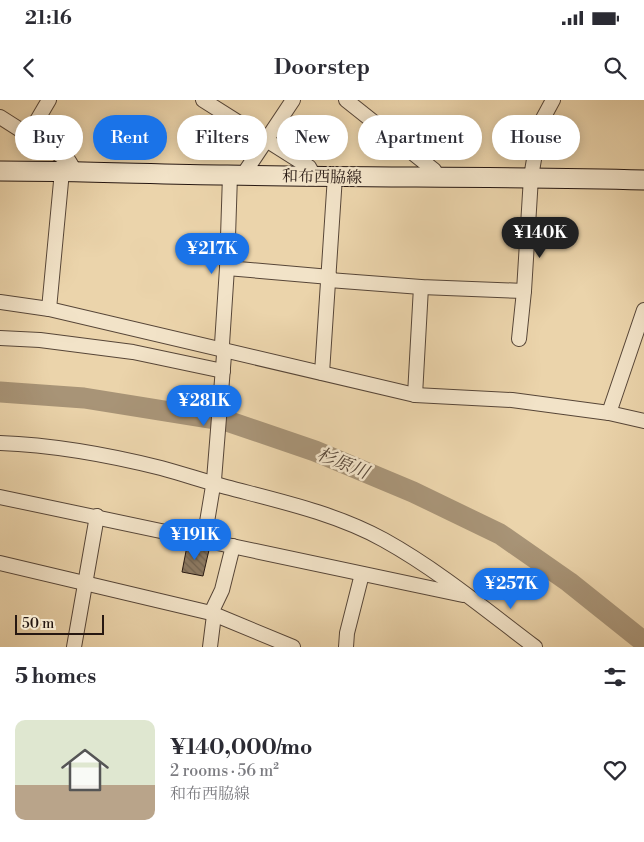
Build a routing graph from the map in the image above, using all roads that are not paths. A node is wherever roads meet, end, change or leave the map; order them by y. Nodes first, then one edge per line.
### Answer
1 (49, 100) edge
2 (203, 100) edge
3 (293, 100) edge
4 (346, 100) edge
5 (553, 100) edge
6 (40, 115) edge
7 (227, 115) edge
8 (0, 117) edge
9 (15, 126) edge
10 (267, 139) edge
11 (267, 141) edge
12 (68, 160) edge
13 (249, 160) edge
14 (0, 171) edge
15 (68, 171) junction
16 (236, 175) junction
17 (314, 176) junction
18 (335, 176) junction
19 (438, 177) junction
20 (531, 177) junction
21 (644, 180) edge
22 (227, 268) junction
23 (329, 278) junction
24 (421, 287) junction
25 (524, 291) junction
26 (0, 302) edge
27 (50, 309) junction
28 (644, 310) edge
29 (0, 338) edge
30 (519, 339) dead end
31 (223, 350) junction
32 (223, 373) junction
33 (322, 373) junction
34 (415, 395) junction
35 (609, 413) junction
36 (644, 421) edge
37 (0, 443) edge
38 (214, 482) junction
39 (0, 497) edge
40 (97, 516) junction
41 (204, 540) junction
42 (233, 546) junction
43 (0, 563) edge
44 (362, 574) junction
45 (84, 583) junction
46 (469, 597) junction
47 (212, 614) junction
48 (74, 647) edge
49 (210, 647) edge
50 (293, 647) edge
51 (346, 647) edge
52 (535, 647) edge

1 - 6 street
2 - 7 street
3 - 10 street
4 - 19 street
5 - 20 street
8 - 9 street
11 - 17 street
12 - 15 street
13 - 16 street
14 - 15 main road, 和布西脇線
15 - 16 main road, 和布西脇線
15 - 27 street
16 - 17 main road, 和布西脇線
16 - 22 street
17 - 18 main road, 和布西脇線
18 - 19 main road, 和布西脇線
18 - 23 street
19 - 20 main road, 和布西脇線
20 - 21 main road, 和布西脇線
20 - 25 street
22 - 23 street
22 - 31 street
23 - 24 street
23 - 33 street
24 - 25 street
24 - 34 street
25 - 30 street
26 - 27 street
27 - 31 street
28 - 35 street
29 - 32 street
31 - 32 street
31 - 33 street
32 - 38 street
33 - 34 street
34 - 35 street
35 - 36 street
37 - 38 street
38 - 41 street
38 - 46 street
39 - 40 street
40 - 41 street
40 - 45 street
41 - 42 street
42 - 44 street
42 - 47 street
43 - 45 street
44 - 46 street
44 - 51 street
45 - 47 street
45 - 48 street
46 - 52 street
47 - 49 street
47 - 50 street

